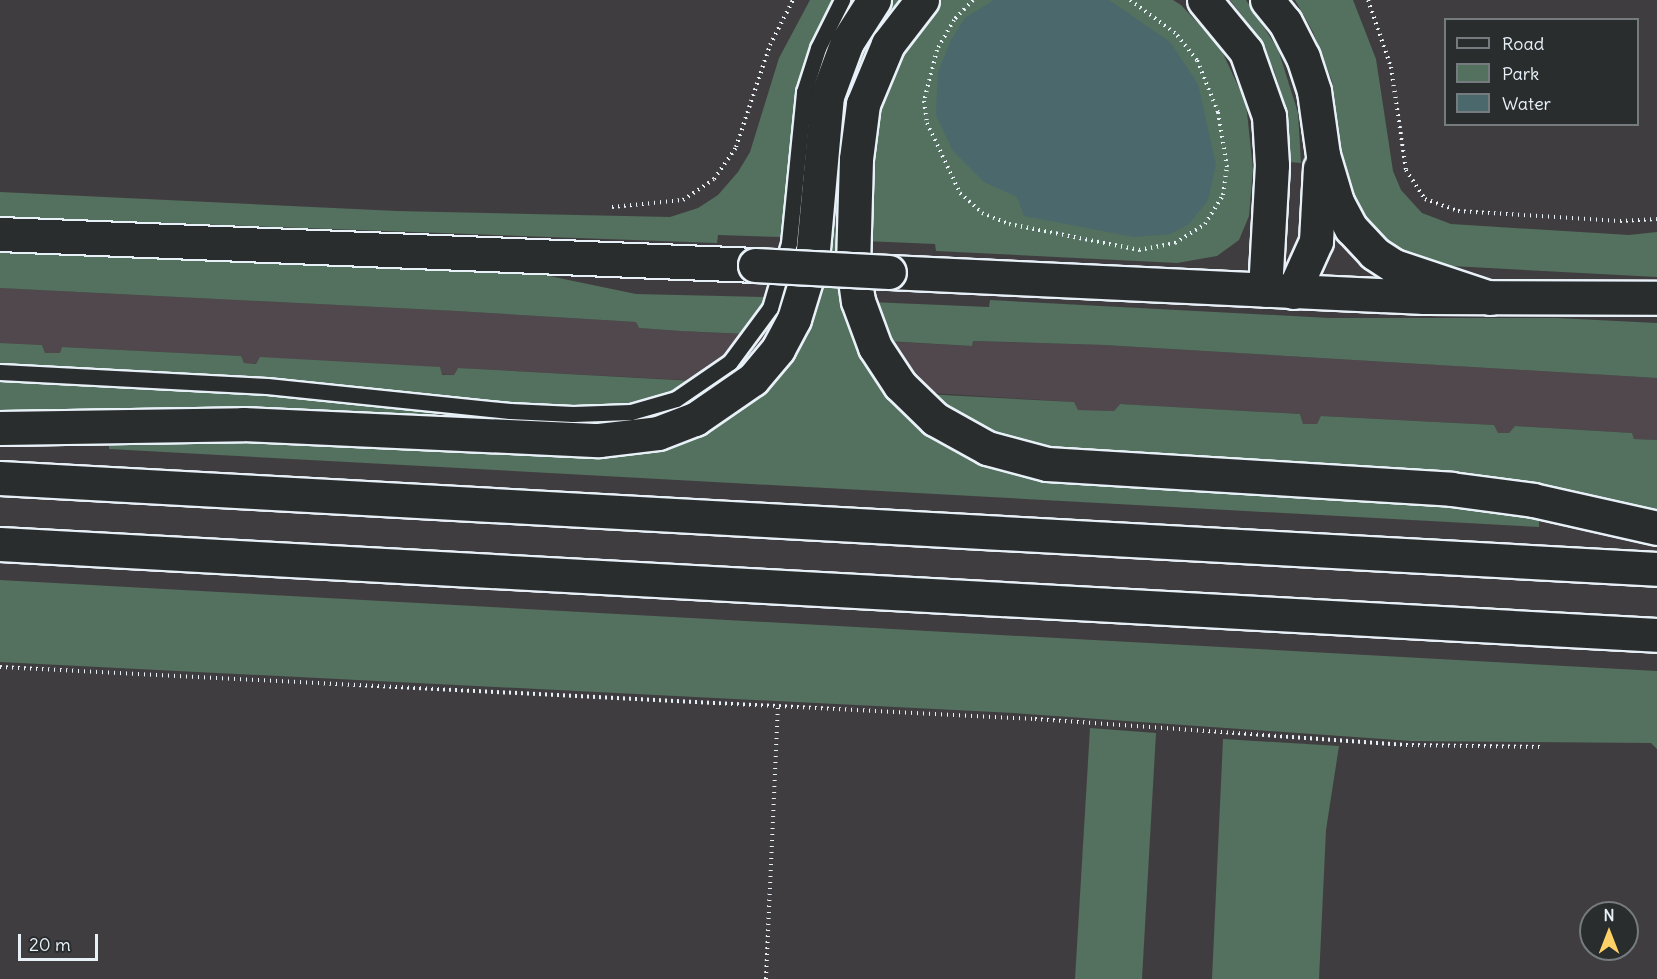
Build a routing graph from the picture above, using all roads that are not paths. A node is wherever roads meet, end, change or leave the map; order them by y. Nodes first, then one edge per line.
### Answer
1 (842, 0) edge
2 (874, 0) edge
3 (922, 0) edge
4 (1204, 0) edge
5 (1267, 0) edge
6 (1323, 155) junction
7 (0, 234) edge
8 (1279, 291) junction
9 (1490, 298) junction
10 (1657, 298) edge
11 (0, 372) edge
12 (0, 428) edge
13 (0, 478) edge
14 (1657, 528) edge
15 (0, 544) edge
16 (1657, 569) edge
17 (1657, 635) edge

1 - 11 lane
2 - 12 main road
3 - 14 main road
4 - 8 main road
5 - 6 main road
6 - 8 main road
6 - 9 main road
7 - 8 main road, bridge
8 - 9 main road
9 - 10 main road
13 - 16 main road
15 - 17 main road

